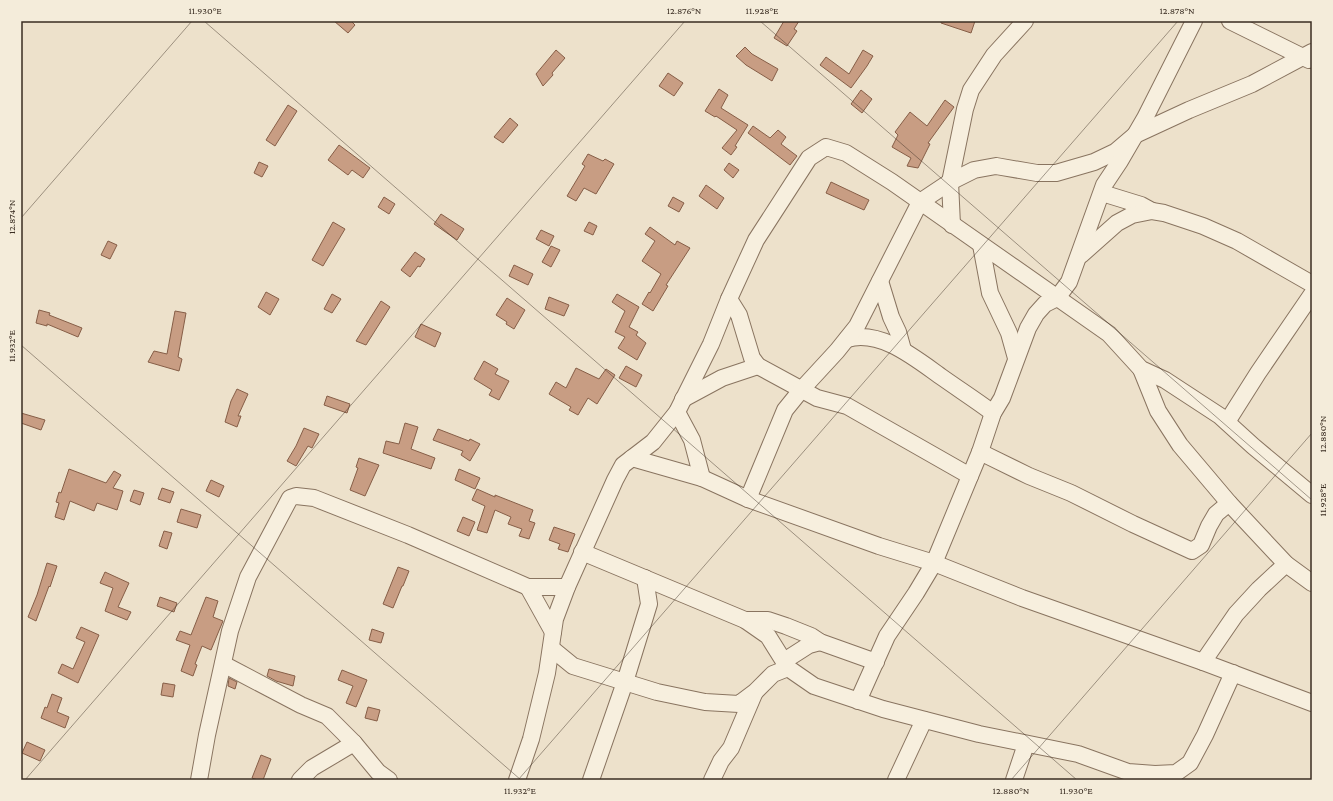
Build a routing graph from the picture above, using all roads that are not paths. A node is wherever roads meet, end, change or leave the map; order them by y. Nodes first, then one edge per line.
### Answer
1 (1025, 21) edge
2 (1194, 21) edge
3 (1238, 23) edge
4 (1309, 57) edge
5 (1134, 135) junction
6 (950, 182) junction
7 (1102, 193) junction
8 (920, 202) junction
9 (1152, 211) junction
10 (952, 225) junction
11 (981, 245) junction
12 (1079, 256) junction
13 (880, 281) junction
14 (1312, 284) edge
15 (1312, 294) edge
16 (1058, 298) junction
17 (729, 299) junction
18 (847, 339) junction
19 (903, 350) junction
20 (1016, 358) junction
21 (758, 366) junction
22 (1141, 369) junction
23 (802, 389) junction
24 (680, 405) junction
25 (994, 413) junction
26 (1227, 422) junction
27 (980, 452) junction
28 (632, 458) junction
29 (970, 476) junction
30 (702, 478) junction
31 (1312, 495) edge
32 (748, 499) junction
33 (1229, 503) junction
34 (582, 552) junction
35 (934, 562) junction
36 (1286, 564) junction
37 (645, 578) junction
38 (1312, 583) edge
39 (528, 587) junction
40 (567, 587) junction
41 (665, 587) junction
42 (649, 604) junction
43 (745, 620) junction
44 (553, 632) junction
45 (820, 642) junction
46 (551, 648) junction
47 (876, 662) junction
48 (1203, 662) junction
49 (223, 664) junction
50 (786, 665) junction
51 (573, 666) junction
52 (547, 673) junction
53 (1233, 673) junction
54 (625, 682) junction
55 (755, 692) junction
56 (858, 701) junction
57 (1312, 703) edge
58 (924, 720) junction
59 (354, 743) junction
60 (1026, 744) junction
61 (1154, 777) edge
62 (595, 778) edge
63 (199, 780) edge
64 (300, 780) edge
65 (388, 780) edge
66 (517, 780) edge
67 (712, 780) edge
68 (896, 780) edge
69 (1014, 780) edge

1 - 6 street
2 - 5 street
3 - 4 street
4 - 5 street
5 - 6 street
5 - 7 street
6 - 8 street
6 - 10 street
7 - 9 street
7 - 12 street
8 - 10 street
8 - 13 street
8 - 17 street
9 - 12 street
9 - 14 street
10 - 11 street
11 - 16 street
11 - 20 street
12 - 16 street
13 - 18 street
13 - 19 street
15 - 26 street
16 - 20 street
16 - 22 street
17 - 21 street
17 - 24 street
18 - 19 street
18 - 23 street
19 - 25 street
20 - 25 street
21 - 23 street
21 - 24 street
22 - 26 street
22 - 33 street
23 - 29 street
23 - 32 street
24 - 28 street
24 - 30 street
25 - 27 street
26 - 31 street
27 - 29 street
27 - 33 street
28 - 30 street
28 - 34 street
29 - 35 street
30 - 32 street
32 - 35 street
33 - 36 street
34 - 37 street
34 - 40 street
35 - 47 street
35 - 48 street
36 - 38 street
36 - 48 street
37 - 41 street
37 - 42 street
39 - 40 street
39 - 44 street
39 - 49 street
40 - 44 street
41 - 42 street
41 - 43 street
42 - 54 street
43 - 45 street
43 - 50 street
44 - 46 street
45 - 47 street
45 - 50 street
46 - 51 street
46 - 52 street
47 - 56 street
48 - 53 street
49 - 59 street
49 - 63 street
50 - 55 street
50 - 56 street
51 - 52 street
51 - 54 street
52 - 66 street
53 - 57 street
53 - 61 street
54 - 55 street
54 - 62 street
55 - 67 street
56 - 58 street
58 - 60 street
58 - 68 street
59 - 64 street
59 - 65 street
60 - 61 street
60 - 69 street

